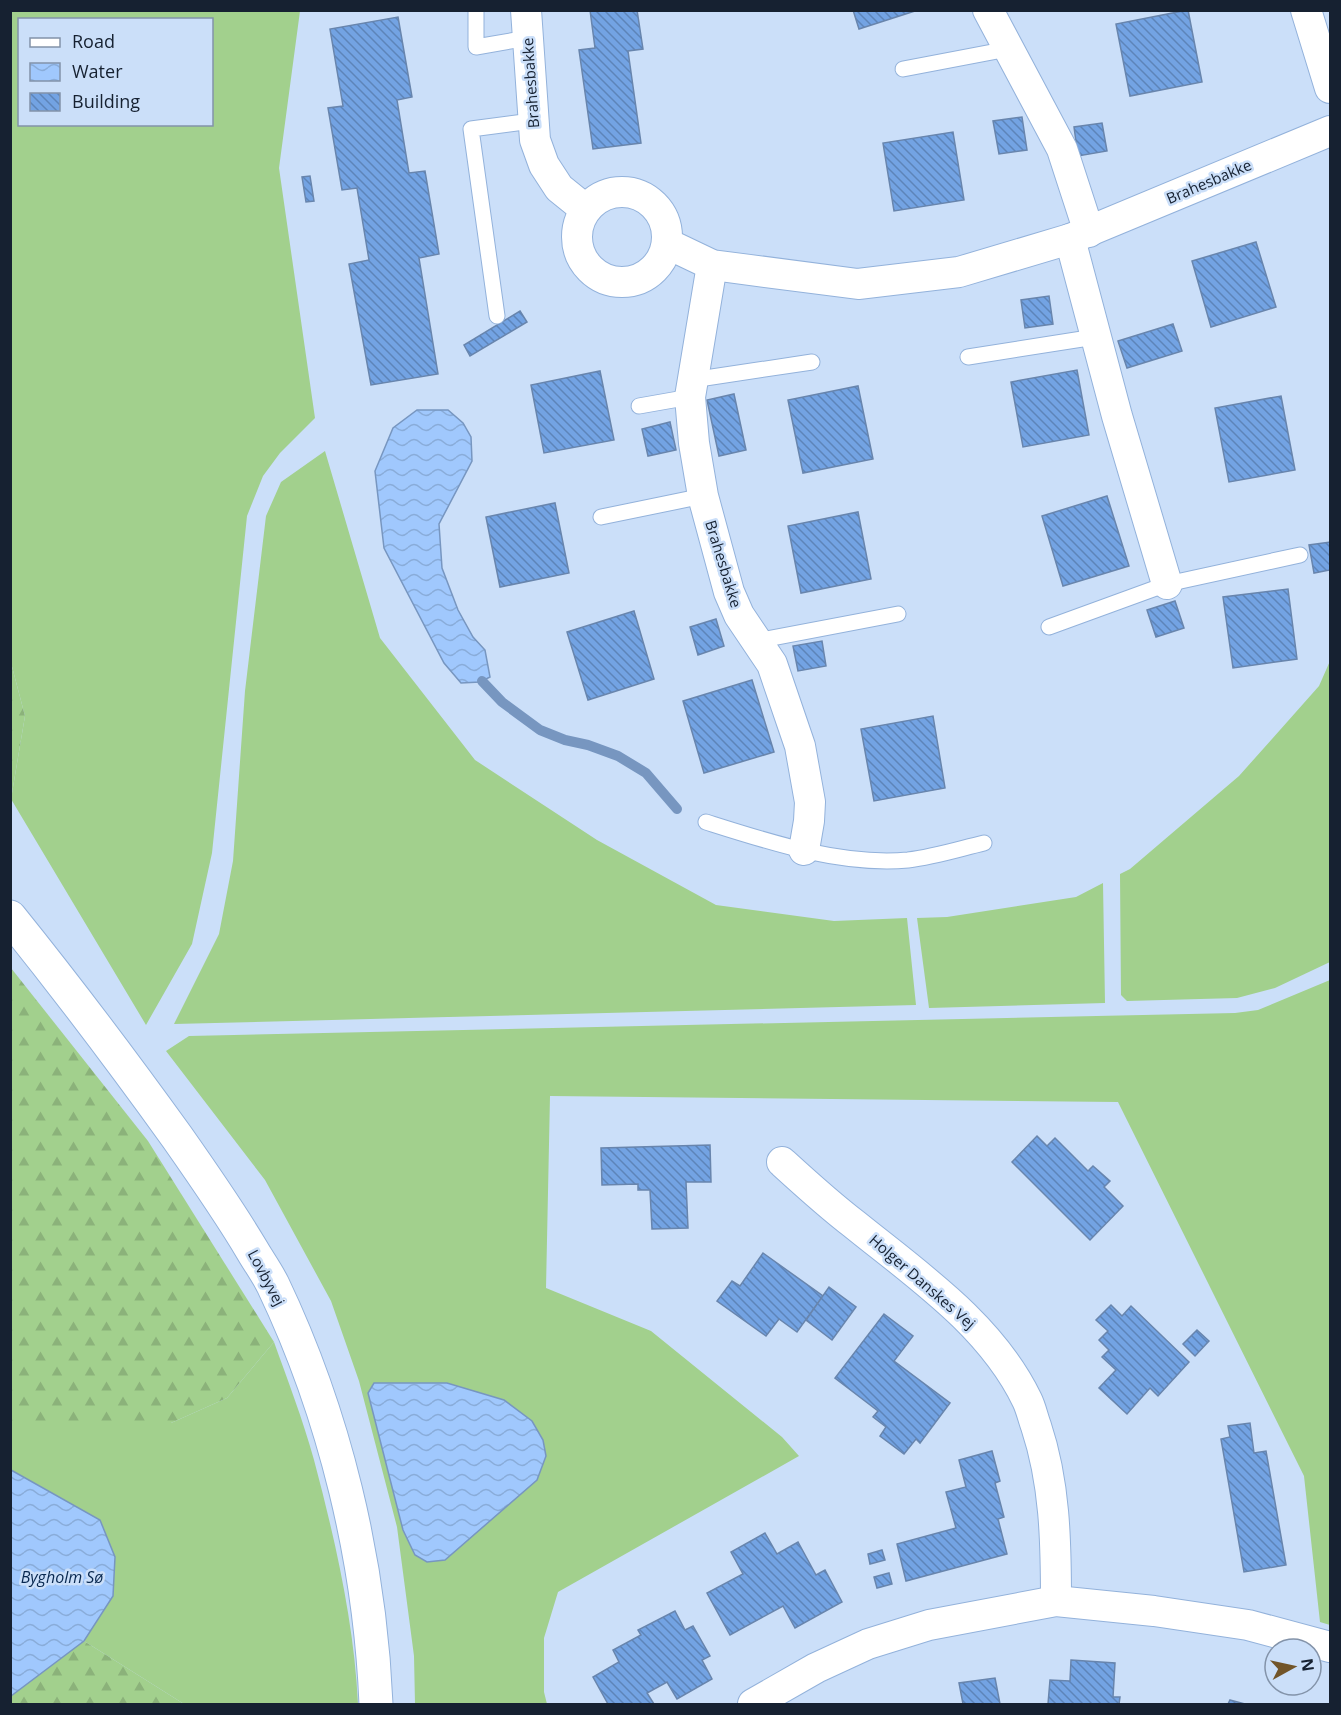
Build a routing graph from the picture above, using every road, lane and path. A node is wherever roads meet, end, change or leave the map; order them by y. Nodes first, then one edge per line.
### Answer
1 (476, 10) edge
2 (1306, 10) edge
3 (991, 12) edge
4 (527, 24) edge
5 (1008, 49) junction
6 (903, 69) dead end
7 (1330, 88) edge
8 (532, 121) junction
9 (1330, 133) edge
10 (585, 209) junction
11 (1079, 235) junction
12 (668, 244) junction
13 (712, 265) junction
14 (497, 316) dead end
15 (1095, 337) junction
16 (968, 357) dead end
17 (812, 362) dead end
18 (691, 388) junction
19 (639, 406) dead end
20 (703, 496) junction
21 (600, 517) dead end
22 (1300, 555) dead end
23 (1167, 584) junction
24 (898, 614) dead end
25 (1049, 627) dead end
26 (756, 641) junction
27 (706, 822) dead end
28 (984, 843) dead end
29 (804, 850) junction
30 (10, 917) edge
31 (782, 1162) dead end
32 (1056, 1601) junction
33 (1330, 1647) edge
34 (376, 1704) edge
35 (753, 1704) edge

1 - 4 lane
2 - 7 street
3 - 5 street
4 - 8 street, Brahesbakke
5 - 6 lane
5 - 11 street
8 - 10 street, Brahesbakke
8 - 14 lane
9 - 11 street, Brahesbakke
10 - 12 street
10 - 12 street
11 - 13 street, Brahesbakke
11 - 15 street
12 - 13 street, Brahesbakke
13 - 18 street, Brahesbakke
15 - 16 lane
15 - 23 street
17 - 18 lane
18 - 19 lane
18 - 20 street, Brahesbakke
20 - 21 lane
20 - 26 street, Brahesbakke
22 - 23 lane
23 - 25 lane
24 - 26 lane
26 - 29 street, Brahesbakke
27 - 29 lane
28 - 29 lane
30 - 34 street, Lovbyvej
31 - 32 street, Holger Danskes Vej
32 - 33 street
32 - 35 street

